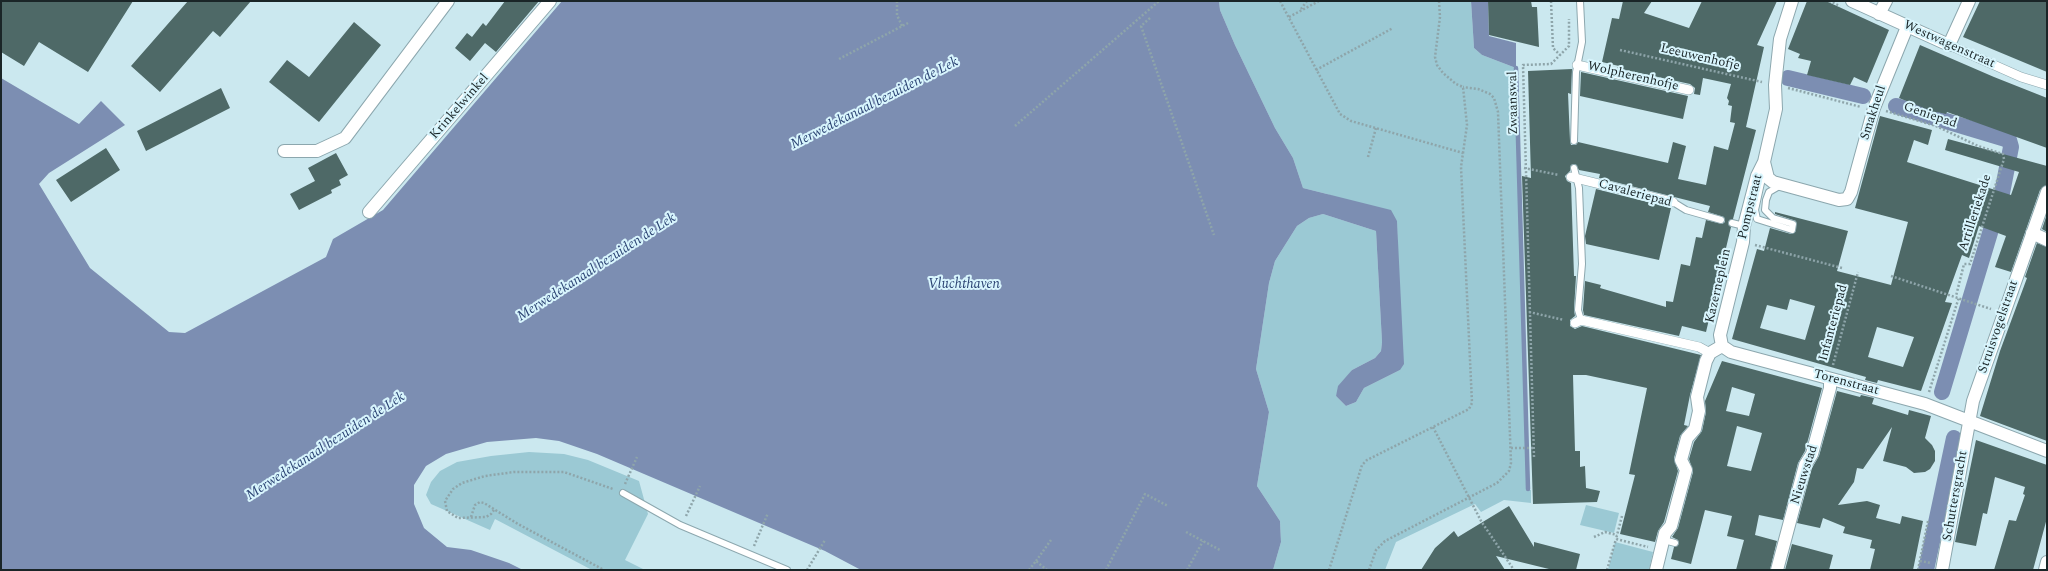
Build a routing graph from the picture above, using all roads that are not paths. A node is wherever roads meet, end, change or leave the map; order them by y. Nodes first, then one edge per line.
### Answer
1 (448, 1) edge
2 (550, 1) edge
3 (1580, 1) edge
4 (1792, 1) edge
5 (1852, 1) edge
6 (1886, 1) edge
7 (1969, 1) edge
8 (1879, 14) junction
9 (1907, 27) junction
10 (1949, 45) junction
11 (1576, 65) junction
12 (2047, 85) edge
13 (1689, 90) dead end
14 (1574, 141) dead end
15 (284, 152) dead end
16 (1764, 162) junction
17 (1574, 168) dead end
18 (1574, 178) junction
19 (1782, 185) junction
20 (2047, 192) edge
21 (1673, 202) joint
22 (369, 212) dead end
23 (1721, 220) dead end
24 (1732, 223) dead end
25 (1744, 226) junction
26 (2032, 233) junction
27 (2047, 240) edge
28 (1578, 322) joint
29 (1722, 346) junction
30 (1710, 353) junction
31 (1830, 379) junction
32 (1969, 422) junction
33 (2047, 451) edge
34 (623, 493) road end
35 (2047, 562) edge
36 (787, 570) edge
37 (1656, 570) edge
38 (1777, 570) edge
39 (1942, 570) edge
40 (2045, 570) edge

1 - 15 street
2 - 22 street, Krinkelwinkel
3 - 11 lane
4 - 16 street, Pompstraat
5 - 8 street, Westwagenstraat
6 - 8 street
7 - 10 street
8 - 9 street, Westwagenstraat
9 - 10 street, Westwagenstraat
9 - 19 street, Smakheul
10 - 12 street, Westwagenstraat
11 - 13 street, Wolpherenhofje
11 - 14 lane
16 - 19 street
16 - 19 lane, Pompstraat
16 - 25 street, Pompstraat
17 - 18 lane
18 - 21 street, Cavaleriepad
18 - 28 lane
20 - 26 street, Struisvogelstraat
21 - 23 lane, Cavaleriepad
24 - 25 lane
25 - 29 street, Pompstraat
26 - 27 street
26 - 32 street, Struisvogelstraat
28 - 30 street
29 - 30 street
29 - 31 street, Torenstraat
30 - 37 street
31 - 32 street, Torenstraat
31 - 38 street, Nieuwstad
32 - 33 street, Torenstraat
32 - 39 street, Schuttersgracht
34 - 36 lane
35 - 40 street

